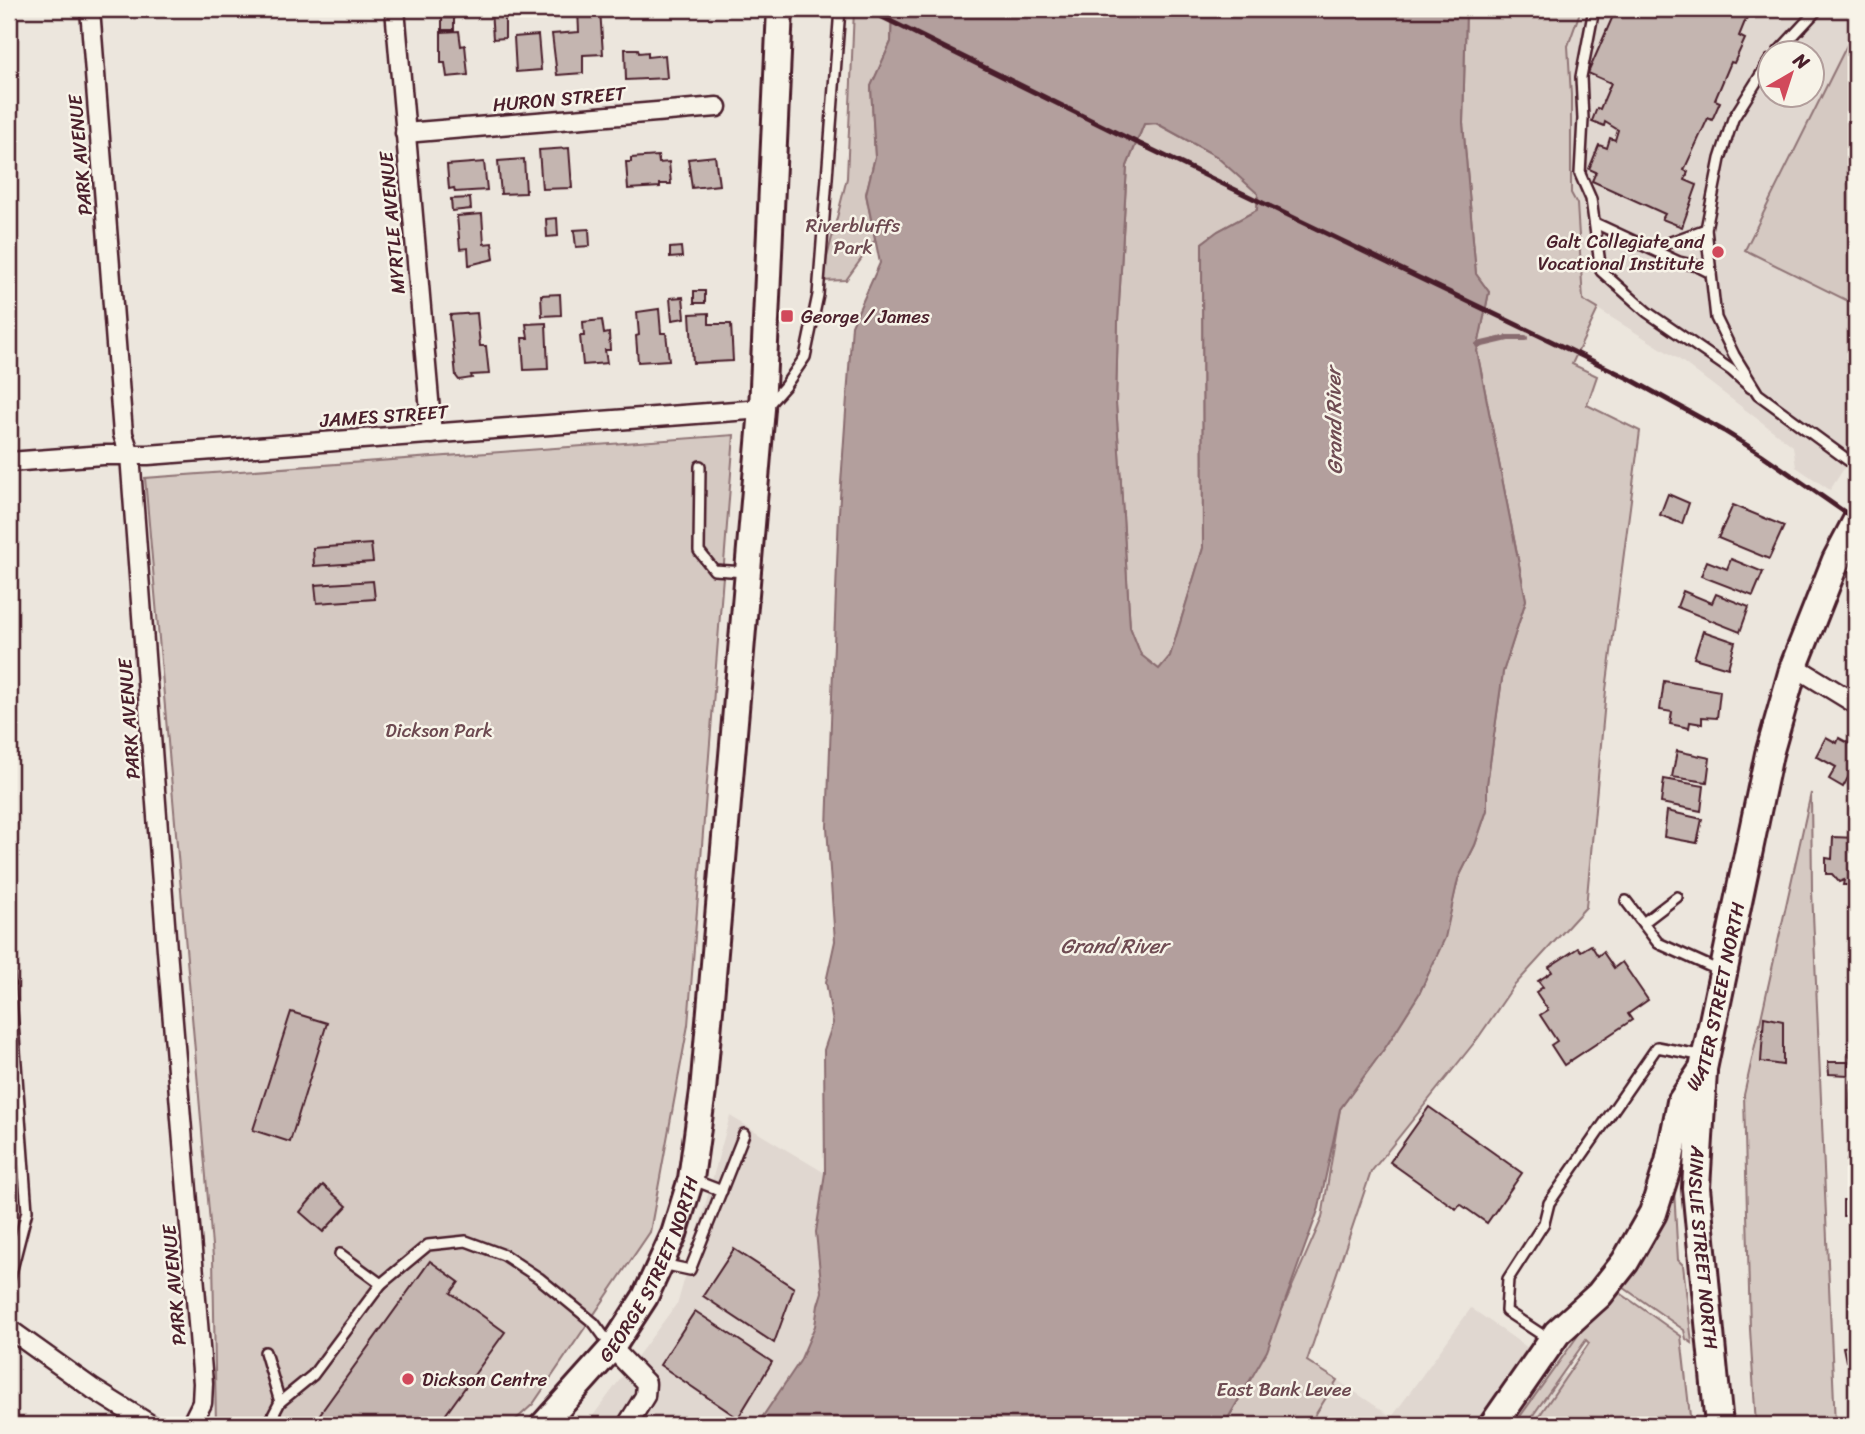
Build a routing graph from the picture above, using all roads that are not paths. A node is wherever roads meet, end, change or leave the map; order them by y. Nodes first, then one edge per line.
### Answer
1 (90, 9) edge
2 (395, 9) edge
3 (780, 9) edge
4 (840, 9) edge
5 (1594, 9) edge
6 (1818, 9) edge
7 (1791, 38) edge
8 (1756, 82) edge
9 (717, 107) dead end
10 (405, 132) junction
11 (1595, 223) junction
12 (1706, 229) junction
13 (1654, 248) junction
14 (1711, 272) junction
15 (1758, 394) junction
16 (762, 408) junction
17 (432, 434) junction
18 (130, 456) junction
19 (9, 462) edge
20 (700, 466) dead end
21 (1856, 466) edge
22 (1856, 522) edge
23 (748, 572) junction
24 (1794, 666) junction
25 (1856, 704) edge
26 (1677, 897) dead end
27 (1626, 901) dead end
28 (1643, 923) junction
29 (9, 970) edge
30 (1723, 973) junction
31 (1704, 1063) junction
32 (744, 1134) dead end
33 (691, 1179) junction
34 (722, 1191) junction
35 (340, 1254) dead end
36 (660, 1264) junction
37 (9, 1280) edge
38 (381, 1284) junction
39 (9, 1329) edge
40 (1552, 1341) junction
41 (612, 1348) junction
42 (265, 1352) dead end
43 (280, 1402) junction
44 (151, 1425) edge
45 (191, 1425) edge
46 (268, 1425) edge
47 (543, 1425) edge
48 (627, 1425) edge
49 (1493, 1425) edge
50 (1719, 1425) edge

1 - 18 street, PARK AVENUE
2 - 10 street, MYRTLE AVENUE
3 - 16 main road, GEORGE STREET NORTH
4 - 16 lane
5 - 11 lane
6 - 7 lane
8 - 12 lane
9 - 10 street, HURON STREET
10 - 17 street, MYRTLE AVENUE
11 - 13 lane
11 - 15 lane
12 - 13 lane
12 - 14 lane
13 - 14 lane
14 - 15 lane
15 - 21 lane
16 - 17 street, JAMES STREET
16 - 23 main road, GEORGE STREET NORTH
17 - 18 street, JAMES STREET
18 - 19 street, JAMES STREET
18 - 45 street, PARK AVENUE
20 - 23 lane
22 - 24 main road, WATER STREET NORTH
23 - 33 main road, GEORGE STREET NORTH
24 - 25 street
24 - 30 main road, WATER STREET NORTH
26 - 28 lane
27 - 28 lane
28 - 30 lane
29 - 37 lane
30 - 31 main road, WATER STREET NORTH
31 - 40 main road, WATER STREET NORTH
31 - 40 lane
31 - 50 main road, AINSLIE STREET NORTH
32 - 34 lane
33 - 34 lane
33 - 36 main road, GEORGE STREET NORTH
34 - 36 lane
35 - 38 lane
36 - 41 main road, GEORGE STREET NORTH
38 - 41 lane
38 - 43 lane
39 - 44 street
40 - 49 main road, WATER STREET NORTH
41 - 47 main road, GEORGE STREET NORTH
41 - 48 street
42 - 43 lane
43 - 46 lane

